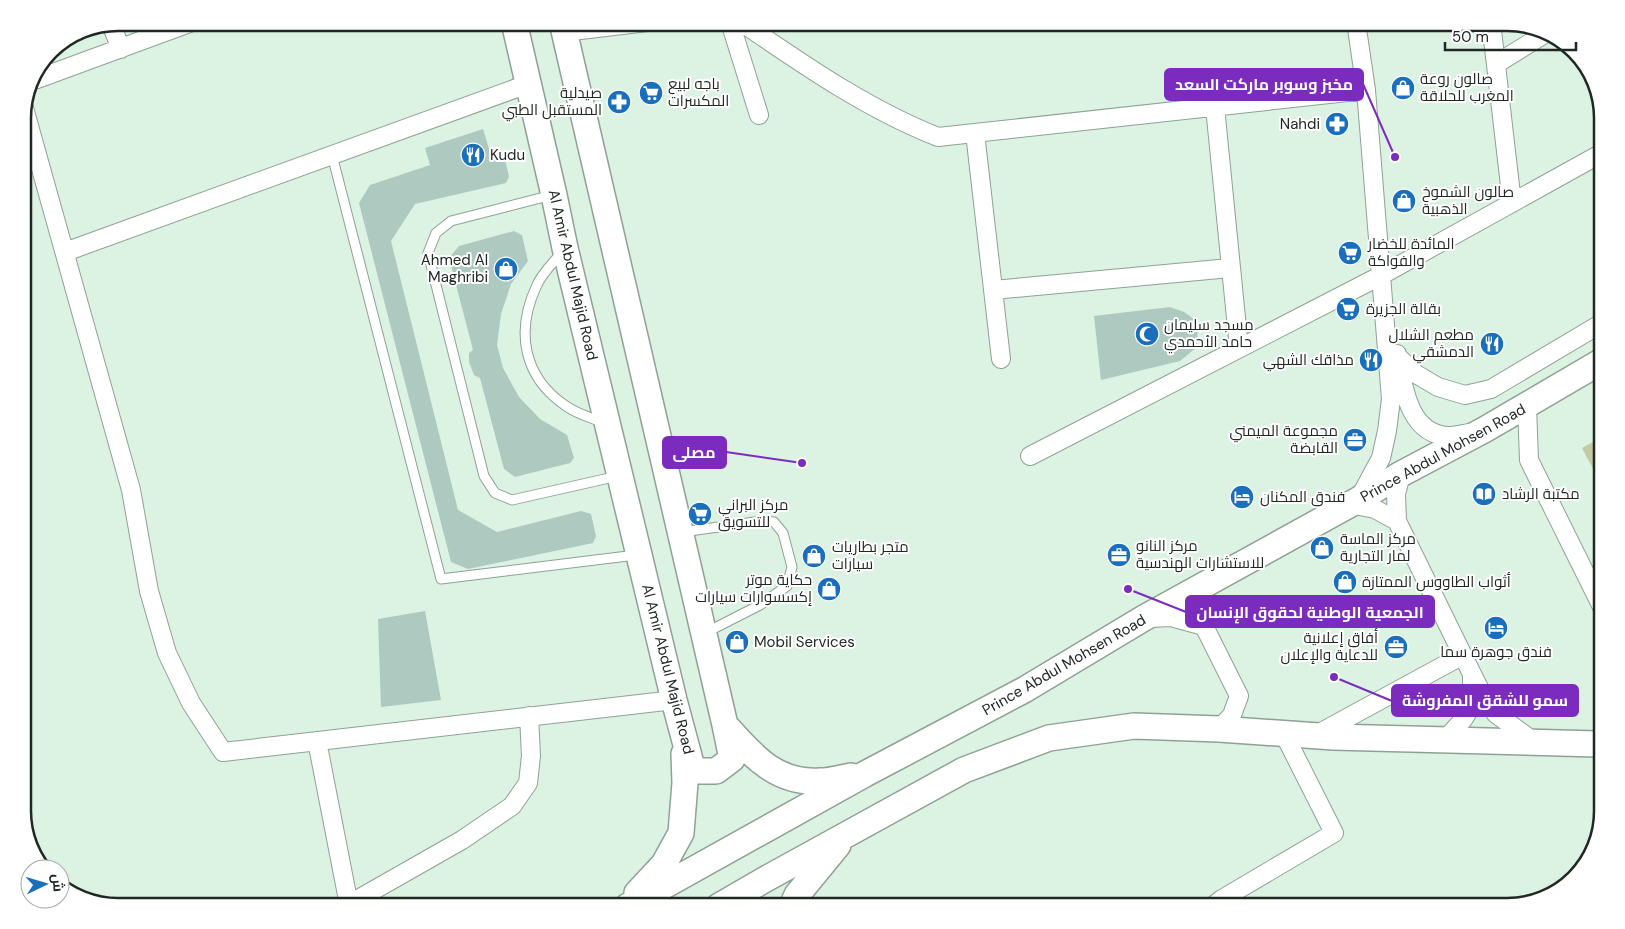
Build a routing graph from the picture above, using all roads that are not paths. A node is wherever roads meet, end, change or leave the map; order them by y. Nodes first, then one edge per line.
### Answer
1 (114, 31) edge
2 (168, 31) edge
3 (516, 31) edge
4 (564, 31) edge
5 (733, 31) edge
6 (754, 31) edge
7 (1357, 31) edge
8 (1492, 31) edge
9 (1539, 37) edge
10 (121, 49) junction
11 (1496, 64) junction
12 (42, 78) edge
13 (528, 84) junction
14 (1366, 90) junction
15 (1215, 106) junction
16 (760, 115) dead end
17 (31, 133) edge
18 (974, 133) junction
19 (332, 155) junction
20 (1594, 157) edge
21 (554, 195) junction
22 (1512, 203) junction
23 (565, 248) junction
24 (65, 252) junction
25 (1230, 268) junction
26 (1380, 276) junction
27 (993, 290) junction
28 (1594, 328) edge
29 (1239, 348) junction
30 (1397, 356) junction
31 (1001, 359) dead end
32 (1594, 366) edge
33 (1527, 406) junction
34 (609, 425) junction
35 (1484, 430) junction
36 (1030, 456) dead end
37 (1401, 474) junction
38 (621, 475) junction
39 (1354, 502) junction
40 (1398, 521) junction
41 (681, 532) junction
42 (640, 555) junction
43 (1594, 591) edge
44 (1144, 618) junction
45 (704, 633) junction
46 (1463, 655) junction
47 (1472, 674) junction
48 (674, 700) junction
49 (529, 716) junction
50 (725, 724) junction
51 (1219, 729) junction
52 (683, 734) junction
53 (1284, 734) junction
54 (1313, 736) junction
55 (1444, 740) junction
56 (317, 741) junction
57 (1533, 741) junction
58 (1594, 743) edge
59 (865, 774) junction
60 (848, 833) junction
61 (346, 898) edge
62 (361, 898) edge
63 (633, 898) edge
64 (640, 898) edge
65 (734, 898) edge
66 (796, 898) edge
67 (1224, 898) edge

1 - 10 street
2 - 10 street
3 - 13 main road, Al Amir Abdul Majid Road
4 - 41 main road, Al Amir Abdul Majid Road
5 - 16 street
6 - 18 street
7 - 14 street
8 - 11 street
9 - 11 street
10 - 12 street
11 - 22 street
13 - 19 street
13 - 21 main road, Al Amir Abdul Majid Road
14 - 15 street
14 - 26 street
15 - 18 street
15 - 25 street
17 - 24 street
18 - 27 street
19 - 24 street
19 - 42 lane
20 - 22 street
21 - 23 main road, Al Amir Abdul Majid Road
21 - 38 lane
22 - 26 street
23 - 34 main road, Al Amir Abdul Majid Road
23 - 34 lane
24 - 56 street
25 - 27 street
25 - 29 street
26 - 29 street
26 - 30 street
26 - 39 street
27 - 31 street
28 - 30 street
29 - 36 street
30 - 35 street
32 - 33 main road, Prince Abdul Mohsen Road
33 - 35 main road, Prince Abdul Mohsen Road
33 - 43 street
34 - 38 main road, Al Amir Abdul Majid Road
35 - 37 main road, Prince Abdul Mohsen Road
37 - 39 main road, Prince Abdul Mohsen Road
37 - 40 street
38 - 42 main road, Al Amir Abdul Majid Road
39 - 40 street
39 - 44 main road, Prince Abdul Mohsen Road
40 - 46 street
41 - 45 main road, Al Amir Abdul Majid Road
41 - 45 lane
42 - 48 main road, Al Amir Abdul Majid Road
44 - 51 street
44 - 59 main road, Prince Abdul Mohsen Road
45 - 50 main road, Al Amir Abdul Majid Road
46 - 47 street
46 - 54 street
47 - 55 street
47 - 57 street
48 - 49 street
48 - 52 main road, Al Amir Abdul Majid Road
49 - 56 street
49 - 62 street
50 - 52 main road, Al Amir Abdul Majid Road
50 - 59 main road
51 - 53 main road
51 - 60 main road
52 - 63 main road
53 - 54 main road
53 - 67 street
54 - 55 main road
55 - 57 main road
56 - 61 street
57 - 58 main road
59 - 64 main road, Prince Abdul Mohsen Road
60 - 65 main road
60 - 66 main road

